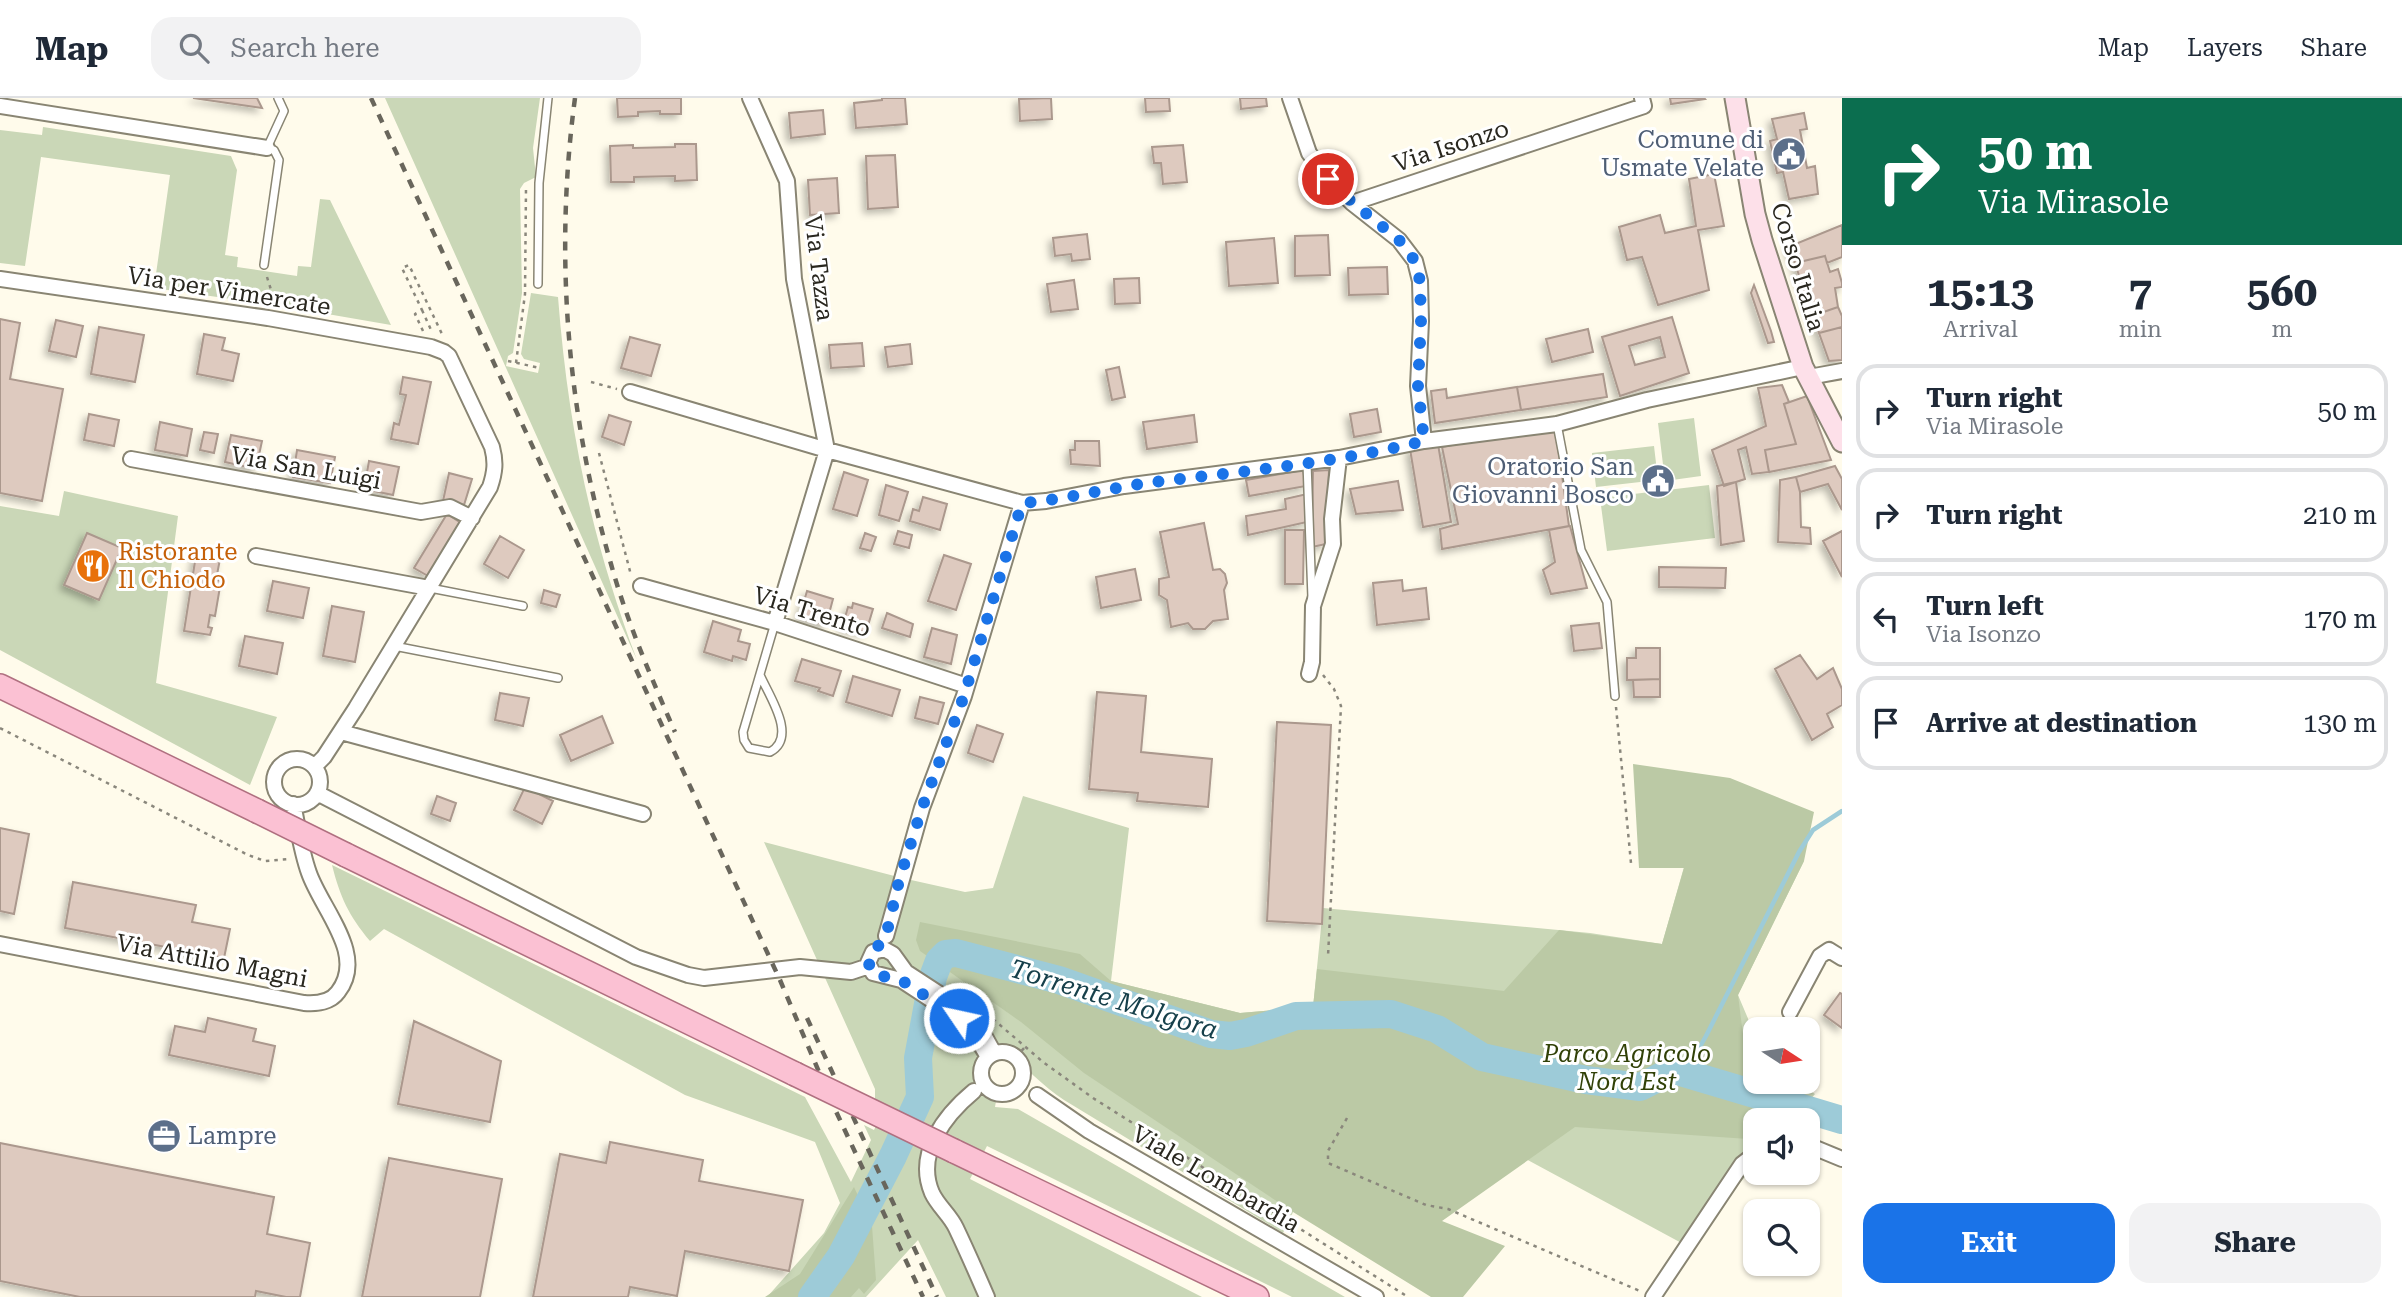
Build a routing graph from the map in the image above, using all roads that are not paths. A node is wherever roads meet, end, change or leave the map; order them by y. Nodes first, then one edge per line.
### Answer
1 (278, 98) edge
2 (548, 98) edge
3 (751, 98) edge
4 (1290, 98) edge
5 (1734, 98) edge
6 (1643, 102) edge
7 (0, 106) edge
8 (267, 148) junction
9 (1352, 202) junction
10 (264, 265) road end
11 (0, 279) edge
12 (538, 284) dead end
13 (1842, 371) edge
14 (1806, 372) junction
15 (630, 392) road end
16 (1557, 424) junction
17 (1424, 441) junction
18 (1842, 442) edge
19 (827, 450) junction
20 (1339, 458) junction
21 (131, 459) dead end
22 (1307, 462) junction
23 (1022, 503) junction
24 (472, 518) junction
25 (256, 556) dead end
26 (641, 586) road end
27 (429, 588) junction
28 (523, 606) dead end
29 (1312, 606) junction
30 (775, 623) junction
31 (394, 646) junction
32 (1311, 668) road end
33 (0, 673) edge
34 (760, 675) junction
35 (558, 678) dead end
36 (0, 686) edge
37 (967, 686) junction
38 (0, 696) edge
39 (1615, 696) road end
40 (77, 725) junction
41 (341, 732) junction
42 (315, 766) junction
43 (317, 793) junction
44 (293, 804) junction
45 (643, 814) dead end
46 (0, 944) edge
47 (879, 951) junction
48 (1842, 958) edge
49 (903, 976) junction
50 (1790, 1012) dead end
51 (991, 1055) junction
52 (1023, 1076) junction
53 (981, 1086) junction
54 (1014, 1090) junction
55 (1037, 1095) junction
56 (1820, 1150) edge
57 (1842, 1158) edge
58 (1743, 1163) edge
59 (987, 1297) edge
60 (1257, 1297) edge
61 (1376, 1297) edge
62 (1653, 1297) edge

1 - 8 lane
2 - 12 lane
3 - 19 street, Via Tazza
4 - 9 street
5 - 14 main road, Corso Italia
6 - 9 street, Via Isonzo
7 - 8 street
8 - 10 lane
9 - 17 street
11 - 24 street, Via per Vimercate
13 - 14 street
14 - 16 street
14 - 18 main road, Corso Italia
15 - 19 street
16 - 17 street
16 - 39 lane
17 - 20 street
19 - 23 street
19 - 30 street
20 - 22 street
20 - 29 street
21 - 24 street, Via San Luigi
22 - 23 street
22 - 29 lane
23 - 37 street
24 - 27 street
25 - 27 street
26 - 30 street, Via Trento
27 - 28 lane
27 - 31 street
29 - 32 street
30 - 34 lane
30 - 37 street, Via Trento
31 - 35 lane
31 - 41 street
33 - 40 main road
34 - 34 lane
36 - 40 main road
37 - 47 street
38 - 40 main road
40 - 60 main road, bridge
41 - 42 street
41 - 45 street
42 - 43 street
42 - 44 street
43 - 44 street
43 - 47 street
44 - 46 street, Via Attilio Magni
47 - 49 street
47 - 49 street
48 - 50 street
49 - 51 street
51 - 52 street
51 - 53 street
52 - 54 street
52 - 55 street, Viale Lombardia
53 - 54 street
53 - 59 street
54 - 55 street, Viale Lombardia
55 - 61 street, Viale Lombardia
56 - 57 street
58 - 62 street

